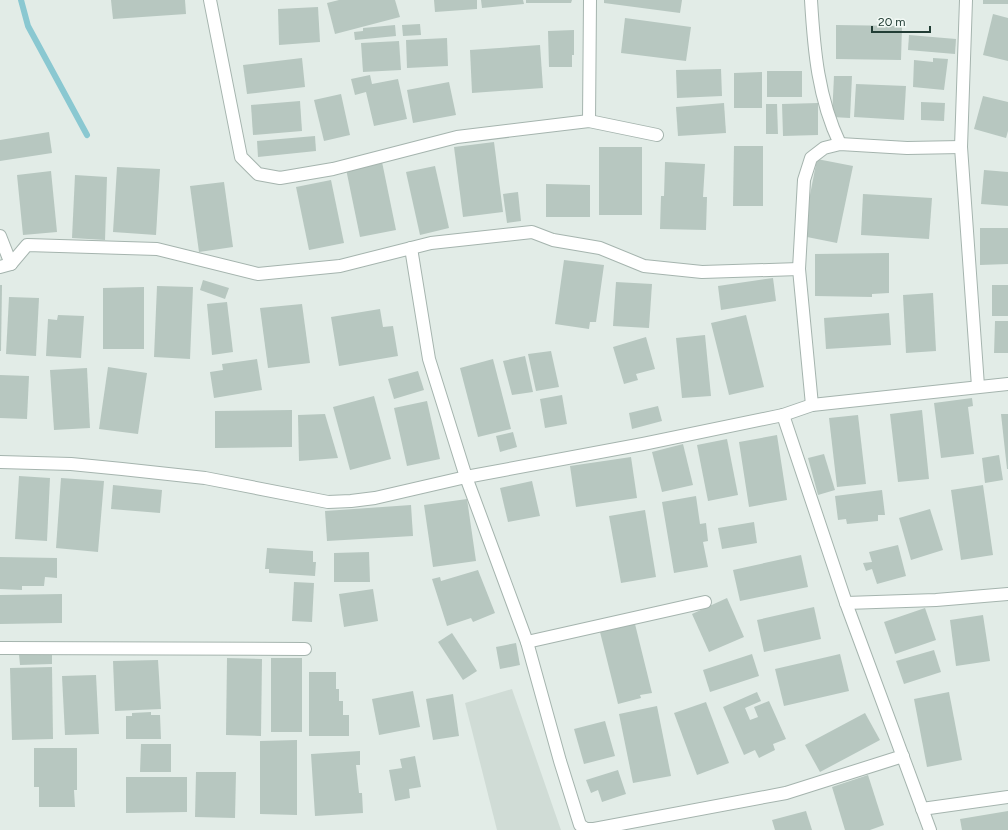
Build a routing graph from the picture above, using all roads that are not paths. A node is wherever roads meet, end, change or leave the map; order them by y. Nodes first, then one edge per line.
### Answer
1 (210, 0) edge
2 (590, 0) edge
3 (811, 0) edge
4 (966, 0) edge
5 (589, 121) junction
6 (657, 136) dead end
7 (840, 144) junction
8 (961, 147) junction
9 (0, 236) edge
10 (411, 248) junction
11 (6, 266) edge
12 (799, 269) junction
13 (1008, 384) edge
14 (978, 386) junction
15 (812, 405) junction
16 (783, 415) junction
17 (0, 462) edge
18 (466, 477) junction
19 (1008, 594) edge
20 (705, 602) dead end
21 (846, 603) junction
22 (528, 642) junction
23 (0, 648) edge
24 (305, 649) dead end
25 (903, 756) junction
26 (1008, 797) edge
27 (922, 809) junction
28 (581, 828) edge
29 (930, 830) edge

1 - 5 street
2 - 5 street
3 - 7 street
4 - 8 street
5 - 6 street
7 - 8 street
7 - 12 street
8 - 14 street
9 - 11 street
10 - 11 street
10 - 12 street
10 - 18 street
12 - 15 street
13 - 14 street
14 - 15 street
15 - 16 street
16 - 18 street
16 - 21 street
17 - 18 street
18 - 22 street
19 - 21 street
20 - 22 street
21 - 25 street
22 - 28 street
23 - 24 street
25 - 27 street
25 - 28 street
26 - 27 street
27 - 29 street

